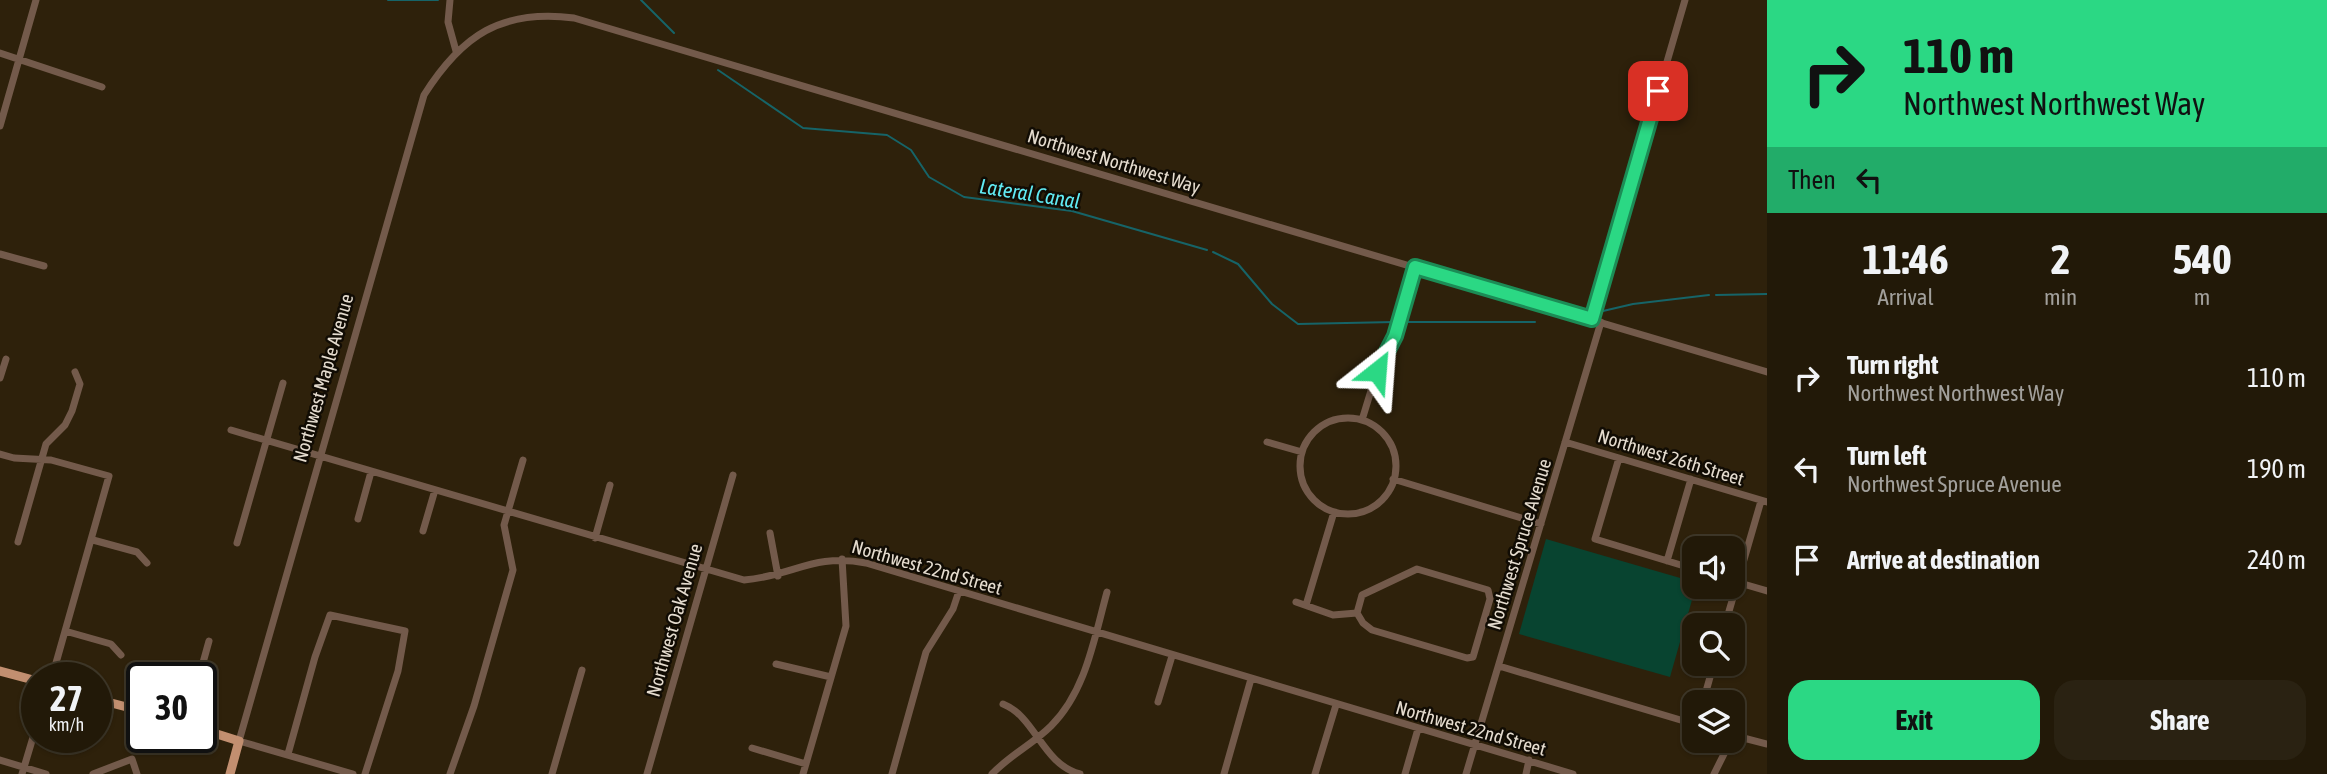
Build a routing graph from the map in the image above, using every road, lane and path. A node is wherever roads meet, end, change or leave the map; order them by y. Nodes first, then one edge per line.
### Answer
1 (36, 0) edge
2 (450, 0) edge
3 (1685, 0) edge
4 (456, 51) junction
5 (0, 53) edge
6 (18, 61) junction
7 (102, 87) dead end
8 (0, 126) edge
9 (0, 254) edge
10 (44, 266) dead end
11 (1415, 267) junction
12 (1597, 321) junction
13 (6, 359) dead end
14 (75, 372) dead end
15 (1767, 372) edge
16 (0, 378) edge
17 (283, 383) dead end
18 (1362, 420) junction
19 (231, 430) dead end
20 (267, 440) junction
21 (1267, 442) dead end
22 (1565, 442) junction
23 (1302, 452) junction
24 (0, 454) edge
25 (318, 456) junction
26 (1619, 458) junction
27 (41, 460) junction
28 (523, 460) dead end
29 (371, 472) junction
30 (733, 475) dead end
31 (1393, 479) junction
32 (1690, 479) junction
33 (610, 485) dead end
34 (435, 490) junction
35 (1764, 502) edge
36 (508, 511) junction
37 (1334, 512) junction
38 (358, 519) dead end
39 (1541, 524) junction
40 (423, 531) dead end
41 (770, 533) dead end
42 (596, 538) junction
43 (93, 540) junction
44 (18, 542) dead end
45 (237, 543) dead end
46 (1745, 554) edge
47 (842, 559) junction
48 (1667, 561) junction
49 (147, 563) dead end
50 (1682, 565) edge
51 (705, 570) junction
52 (778, 576) junction
53 (1745, 585) edge
54 (959, 591) junction
55 (1767, 591) edge
56 (1107, 593) dead end
57 (1296, 602) dead end
58 (1306, 605) junction
59 (1357, 613) junction
60 (65, 631) junction
61 (1096, 632) junction
62 (209, 641) dead end
63 (121, 655) dead end
64 (1172, 656) junction
65 (56, 662) edge
66 (203, 662) edge
67 (776, 664) dead end
68 (1499, 666) junction
69 (0, 670) edge
70 (582, 670) dead end
71 (21, 676) edge
72 (831, 677) junction
73 (1251, 679) junction
74 (1158, 702) dead end
75 (1003, 704) dead end
76 (1336, 705) junction
77 (1682, 720) edge
78 (1418, 729) junction
79 (217, 734) edge
80 (1036, 738) junction
81 (1745, 740) edge
82 (239, 741) junction
83 (1767, 744) edge
84 (1475, 746) junction
85 (752, 748) dead end
86 (28, 753) edge
87 (1724, 753) edge
88 (288, 754) junction
89 (0, 760) edge
90 (1529, 760) junction
91 (806, 764) junction
92 (23, 771) edge
93 (46, 774) edge
94 (93, 774) edge
95 (137, 774) edge
96 (230, 774) edge
97 (353, 774) edge
98 (365, 774) edge
99 (450, 774) edge
100 (552, 774) edge
101 (647, 774) edge
102 (803, 774) edge
103 (892, 774) edge
104 (992, 774) edge
105 (1080, 774) edge
106 (1224, 774) edge
107 (1315, 774) edge
108 (1405, 774) edge
109 (1466, 774) edge
110 (1526, 774) edge
111 (1573, 774) edge
112 (1714, 774) edge

1 - 6 street
2 - 4 street
3 - 12 street, Northwest Spruce Avenue
4 - 11 street, Northwest Northwest Way
4 - 25 street, Northwest Maple Avenue
5 - 6 street
6 - 7 street
6 - 8 street
9 - 10 street
11 - 12 street, Northwest Northwest Way
11 - 18 street
12 - 15 street, Northwest Northwest Way
12 - 22 street, Northwest Spruce Avenue
13 - 16 street
14 - 27 street
17 - 20 street
18 - 23 street
18 - 31 street
19 - 20 street, Northwest 22nd Street
20 - 25 street, Northwest 22nd Street
20 - 45 street
21 - 23 street
22 - 26 street, Northwest 26th Street
22 - 39 street, Northwest Spruce Avenue
23 - 37 street
24 - 27 street
25 - 29 street, Northwest 22nd Street
25 - 82 street, Northwest Maple Avenue
26 - 32 street, Northwest 26th Street
26 - 48 street
27 - 43 street
27 - 44 street
28 - 36 street
29 - 34 street, Northwest 22nd Street
29 - 38 street
30 - 51 street, Northwest Oak Avenue
31 - 37 street
31 - 39 street
32 - 35 street, Northwest 26th Street
32 - 48 street
33 - 42 street
34 - 36 street, Northwest 22nd Street
34 - 40 street
35 - 46 street
36 - 42 street, Northwest 22nd Street
36 - 99 street
37 - 58 street
39 - 68 street, Northwest Spruce Avenue
41 - 52 street
42 - 51 street, Northwest 22nd Street
43 - 49 street
43 - 60 street
47 - 52 street, Northwest 22nd Street
47 - 54 street, Northwest 22nd Street
47 - 72 street
48 - 50 street
51 - 52 street, Northwest 22nd Street
51 - 101 street, Northwest Oak Avenue
53 - 55 street
54 - 61 street, Northwest 22nd Street
54 - 103 street
56 - 61 street
57 - 58 street
58 - 59 street
59 - 59 street
60 - 63 street
60 - 65 street
61 - 64 street, Northwest 22nd Street
61 - 80 street
62 - 66 street
64 - 73 street, Northwest 22nd Street
64 - 74 street
67 - 72 street
68 - 77 street
68 - 84 street, Northwest Spruce Avenue
69 - 71 main road
70 - 100 street
72 - 91 street
73 - 76 street, Northwest 22nd Street
73 - 106 street
75 - 80 street
76 - 78 street, Northwest 22nd Street
76 - 107 street
78 - 84 street, Northwest 22nd Street
78 - 108 street
79 - 82 main road
80 - 104 street
80 - 105 street
81 - 83 street
82 - 88 street
82 - 96 main road, Northwest Maple Avenue
84 - 90 street, Northwest 22nd Street
84 - 109 street, Northwest Spruce Avenue
85 - 91 street
86 - 92 street
87 - 112 street
88 - 97 street
88 - 98 street
89 - 92 street
90 - 110 street
90 - 111 street, Northwest 22nd Street
91 - 102 street
92 - 93 street
94 - 95 street

